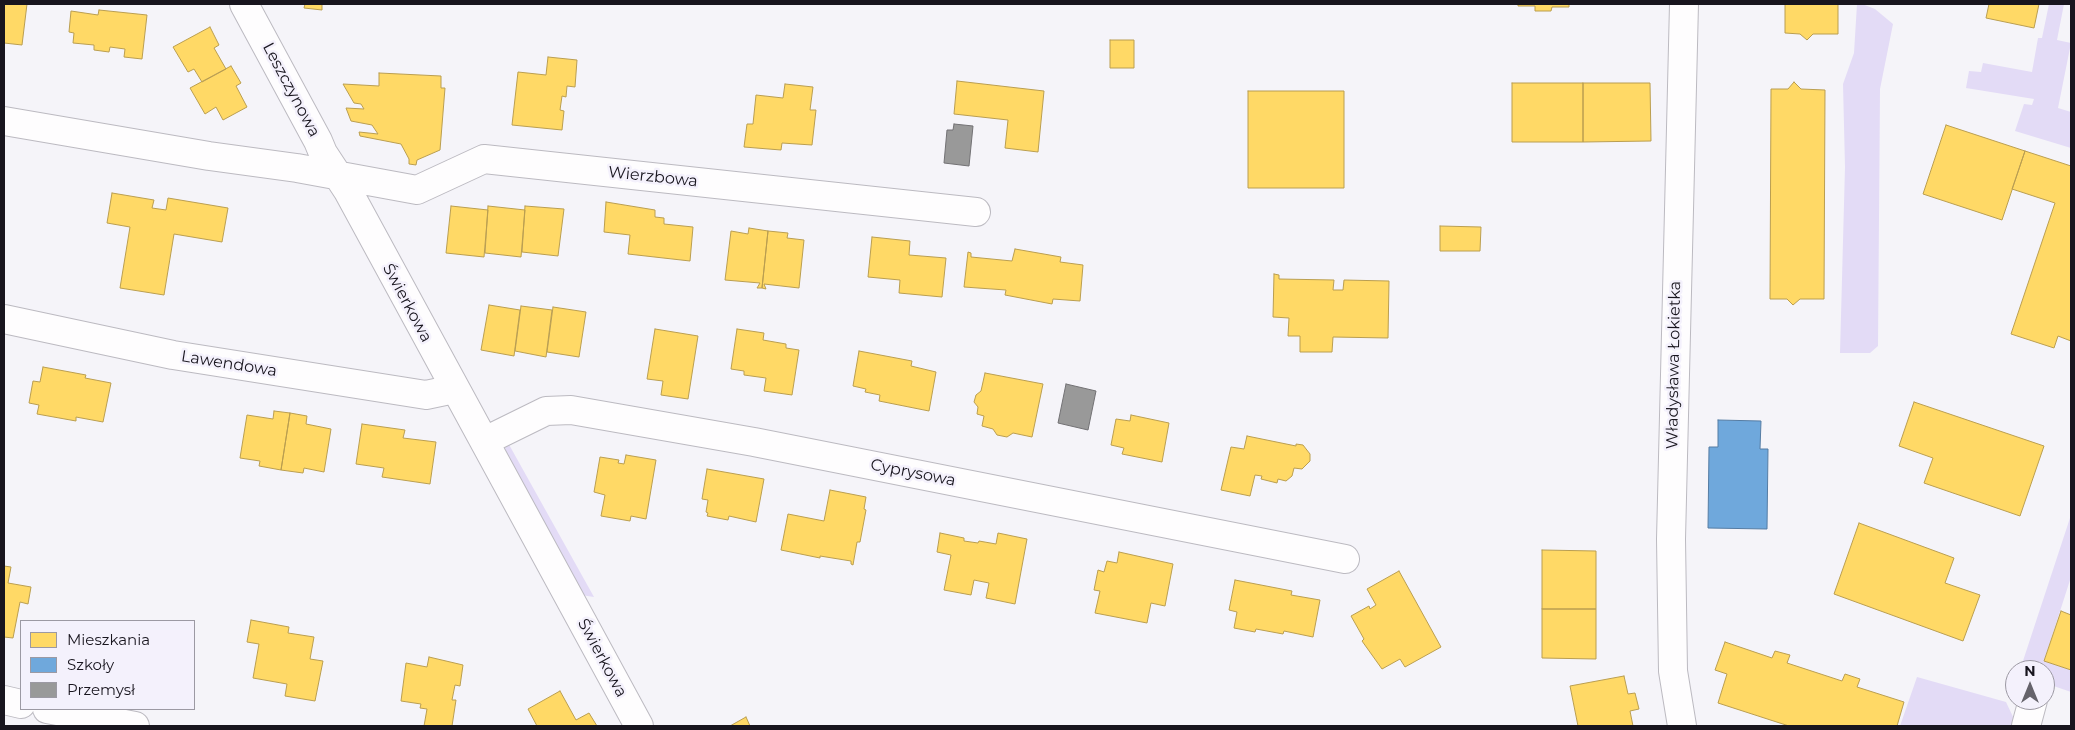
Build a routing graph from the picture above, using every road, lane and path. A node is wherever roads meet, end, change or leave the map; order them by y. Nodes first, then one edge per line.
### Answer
1 (244, 4) edge
2 (1684, 4) edge
3 (4, 122) edge
4 (338, 176) junction
5 (976, 212) dead end
6 (4, 319) edge
7 (454, 386) junction
8 (485, 441) junction
9 (1345, 559) dead end
10 (4, 700) edge
11 (20, 704) edge
12 (53, 710) edge
13 (2031, 710) edge
14 (135, 726) edge
15 (639, 726) edge
16 (1682, 726) edge
17 (2026, 726) edge

1 - 4 street, Leszczynowa
2 - 16 street, Władysława Łokietka
3 - 4 street
4 - 5 street, Wierzbowa
4 - 7 street, Świerkowa
6 - 7 street, Lawendowa
7 - 8 street, Świerkowa
8 - 9 street, Cyprysowa
8 - 15 street, Świerkowa
10 - 11 street
12 - 14 street
13 - 17 street

